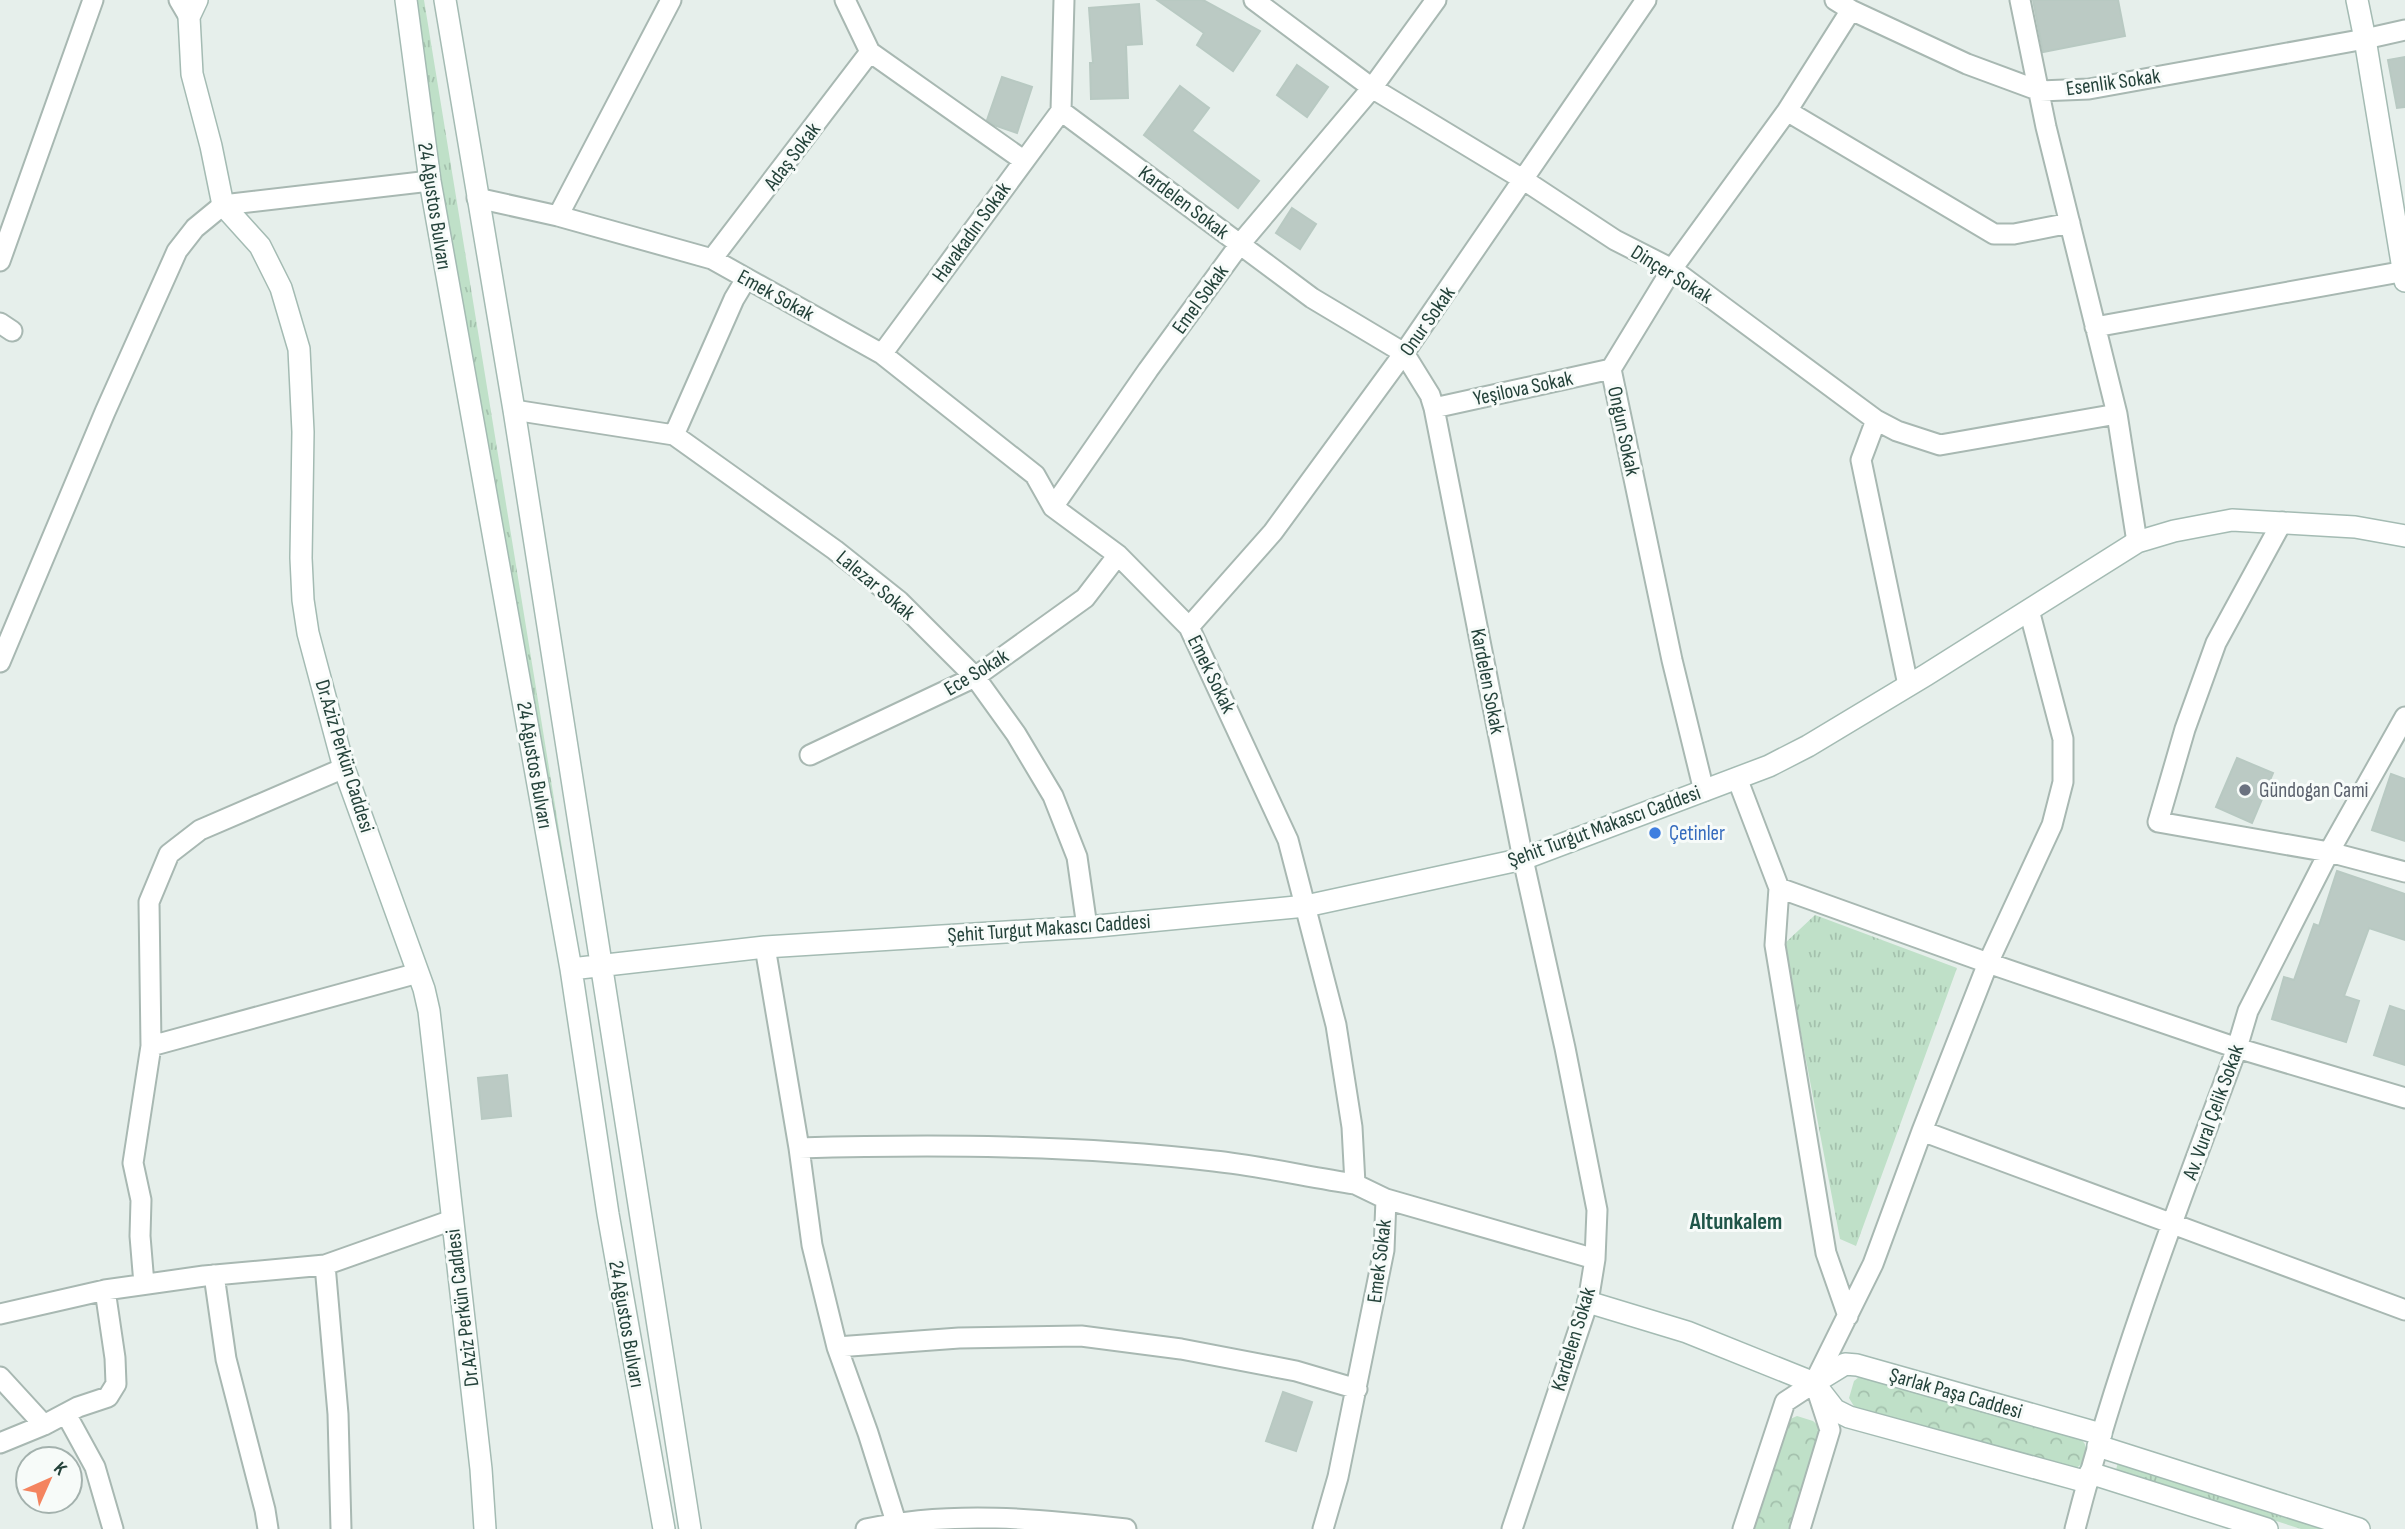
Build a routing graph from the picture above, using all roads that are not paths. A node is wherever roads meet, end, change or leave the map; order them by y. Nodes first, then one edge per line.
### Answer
1 (93, 0) edge
2 (406, 0) edge
3 (445, 0) edge
4 (671, 0) edge
5 (845, 0) edge
6 (1063, 0) edge
7 (1254, 0) edge
8 (1436, 0) edge
9 (1646, 0) edge
10 (2020, 0) edge
11 (2357, 0) edge
12 (1843, 5) edge
13 (188, 6) edge
14 (2405, 30) edge
15 (2365, 40) junction
16 (870, 52) junction
17 (1372, 88) junction
18 (2040, 90) junction
19 (1061, 111) junction
20 (1787, 111) junction
21 (1023, 160) junction
22 (1524, 180) junction
23 (430, 181) junction
24 (477, 198) junction
25 (223, 205) junction
26 (558, 216) junction
27 (2070, 223) junction
28 (1240, 244) junction
29 (712, 259) junction
30 (0, 261) edge
31 (1672, 269) junction
32 (2404, 274) edge
33 (746, 279) junction
34 (2095, 327) junction
35 (1404, 353) junction
36 (882, 354) junction
37 (1611, 369) junction
38 (1434, 408) junction
39 (514, 411) junction
40 (2117, 414) junction
41 (1876, 420) junction
42 (674, 435) junction
43 (1053, 507) junction
44 (2282, 522) junction
45 (2405, 536) edge
46 (2137, 542) junction
47 (1118, 555) junction
48 (2029, 610) junction
49 (1189, 627) junction
50 (0, 662) edge
51 (975, 677) junction
52 (1908, 685) junction
53 (2405, 717) edge
54 (810, 755) dead end
55 (344, 768) junction
56 (1737, 778) junction
57 (1704, 791) junction
58 (2329, 852) junction
59 (1523, 859) junction
60 (2405, 873) edge
61 (1779, 888) junction
62 (1306, 906) junction
63 (1087, 927) junction
64 (765, 947) junction
65 (1988, 963) junction
66 (602, 966) junction
67 (572, 969) junction
68 (418, 973) junction
69 (150, 1046) junction
70 (2237, 1048) junction
71 (2405, 1098) edge
72 (1922, 1131) junction
73 (799, 1148) junction
74 (1355, 1184) junction
75 (1386, 1199) junction
76 (452, 1220) junction
77 (2172, 1223) junction
78 (1595, 1259) junction
79 (325, 1265) junction
80 (214, 1275) junction
81 (144, 1284) junction
82 (105, 1290) junction
83 (1588, 1302) junction
84 (2405, 1310) edge
85 (0, 1314) edge
86 (1848, 1316) junction
87 (837, 1347) junction
88 (0, 1377) edge
89 (1814, 1383) junction
90 (1357, 1389) junction
91 (66, 1414) junction
92 (44, 1425) junction
93 (2100, 1440) junction
94 (0, 1443) edge
95 (2088, 1477) junction
96 (896, 1522) junction
97 (113, 1529) edge
98 (268, 1529) edge
99 (341, 1529) edge
100 (485, 1529) edge
101 (664, 1529) edge
102 (690, 1529) edge
103 (866, 1529) edge
104 (1126, 1529) edge
105 (1323, 1529) edge
106 (1512, 1529) edge
107 (1743, 1529) edge
108 (1800, 1529) edge
109 (2075, 1529) edge
110 (2267, 1529) edge
111 (2359, 1529) edge

1 - 30 street
2 - 23 street, 24 Ağustos Bulvarı
3 - 24 street, 24 Ağustos Bulvarı
4 - 26 street
5 - 16 street
6 - 19 street
7 - 17 street, Dinçer Sokak
8 - 17 street, Emel Sokak
9 - 22 street, Onur Sokak
10 - 18 street
11 - 15 street
12 - 18 street, Esenlik Sokak
12 - 20 street, Ongun Sokak
13 - 25 street
14 - 15 street, Esenlik Sokak
15 - 18 street, Esenlik Sokak
15 - 32 street
16 - 21 street
16 - 29 street, Adaş Sokak
17 - 22 street, Dinçer Sokak
17 - 28 street, Emel Sokak
18 - 27 street
19 - 21 street, Havakadın Sokak
19 - 28 street, Kardelen Sokak
20 - 27 street
20 - 31 street, Ongun Sokak
21 - 36 street, Havakadın Sokak
22 - 31 street, Dinçer Sokak
22 - 35 street, Onur Sokak
23 - 25 street
23 - 67 street, 24 Ağustos Bulvarı
24 - 26 street, Emek Sokak
24 - 39 street, 24 Ağustos Bulvarı
25 - 50 street
25 - 55 street, Dr.Aziz Perkün Caddesi
26 - 29 street, Emek Sokak
27 - 34 street
28 - 35 street, Kardelen Sokak
28 - 43 street, Emel Sokak
29 - 33 street, Emek Sokak
31 - 37 street, Ongun Sokak
31 - 41 street, Dinçer Sokak
32 - 34 street
33 - 36 street, Emek Sokak
33 - 42 street
34 - 40 street
35 - 38 street, Kardelen Sokak
35 - 49 street, Onur Sokak
36 - 43 street, Emek Sokak
37 - 38 street, Yeşilova Sokak
37 - 57 street, Ongun Sokak
38 - 59 street, Kardelen Sokak
39 - 42 street, Lalezar Sokak
39 - 66 street, 24 Ağustos Bulvarı
40 - 41 street, Dinçer Sokak
40 - 46 street
41 - 52 street
42 - 51 street, Lalezar Sokak
43 - 47 street, Emek Sokak
44 - 45 street, Şehit Turgut Makascı Caddesi
44 - 46 street, Şehit Turgut Makascı Caddesi
44 - 58 street
46 - 48 street, Şehit Turgut Makascı Caddesi
47 - 49 street, Emek Sokak
47 - 51 street, Ece Sokak
48 - 52 street, Şehit Turgut Makascı Caddesi
48 - 65 street
49 - 62 street, Emek Sokak
51 - 54 street, Ece Sokak
51 - 63 street, Lalezar Sokak
52 - 56 street, Şehit Turgut Makascı Caddesi
53 - 58 street, Av. Vural Çelik Sokak
55 - 68 street, Dr.Aziz Perkün Caddesi
55 - 69 street
56 - 57 street, Şehit Turgut Makascı Caddesi
56 - 61 street
57 - 59 street, Şehit Turgut Makascı Caddesi
58 - 60 street
58 - 70 street, Av. Vural Çelik Sokak
59 - 62 street, Şehit Turgut Makascı Caddesi
59 - 78 street, Kardelen Sokak
61 - 65 street
61 - 86 street
62 - 63 street, Şehit Turgut Makascı Caddesi
62 - 74 street, Emek Sokak
63 - 64 street, Şehit Turgut Makascı Caddesi
64 - 66 street, Şehit Turgut Makascı Caddesi
64 - 73 street
65 - 70 street
65 - 72 street
66 - 67 street, Şehit Turgut Makascı Caddesi
66 - 102 street, 24 Ağustos Bulvarı
67 - 101 street, 24 Ağustos Bulvarı
68 - 69 street
68 - 76 street, Dr.Aziz Perkün Caddesi
69 - 81 street
70 - 71 street
70 - 77 street, Av. Vural Çelik Sokak
72 - 77 street
72 - 86 street
73 - 74 street
73 - 87 street
74 - 75 street, Emek Sokak
75 - 78 street
75 - 90 street, Emek Sokak
76 - 79 street
76 - 100 street, Dr.Aziz Perkün Caddesi
77 - 84 street
77 - 93 street, Av. Vural Çelik Sokak
78 - 83 street, Kardelen Sokak
79 - 80 street
79 - 99 street
80 - 81 street
80 - 98 street
81 - 82 street
82 - 85 street
82 - 91 street
83 - 89 street
83 - 106 street, Kardelen Sokak
86 - 89 street
87 - 90 street
87 - 96 street
88 - 92 street
89 - 93 street, Şarlak Paşa Caddesi
89 - 95 street
89 - 107 street
89 - 108 street
90 - 105 street, Emek Sokak
91 - 92 street
91 - 97 street
92 - 94 street
93 - 95 street, Av. Vural Çelik Sokak
93 - 111 street, Şarlak Paşa Caddesi
95 - 109 street, Av. Vural Çelik Sokak
95 - 110 street
96 - 103 street
96 - 104 street

